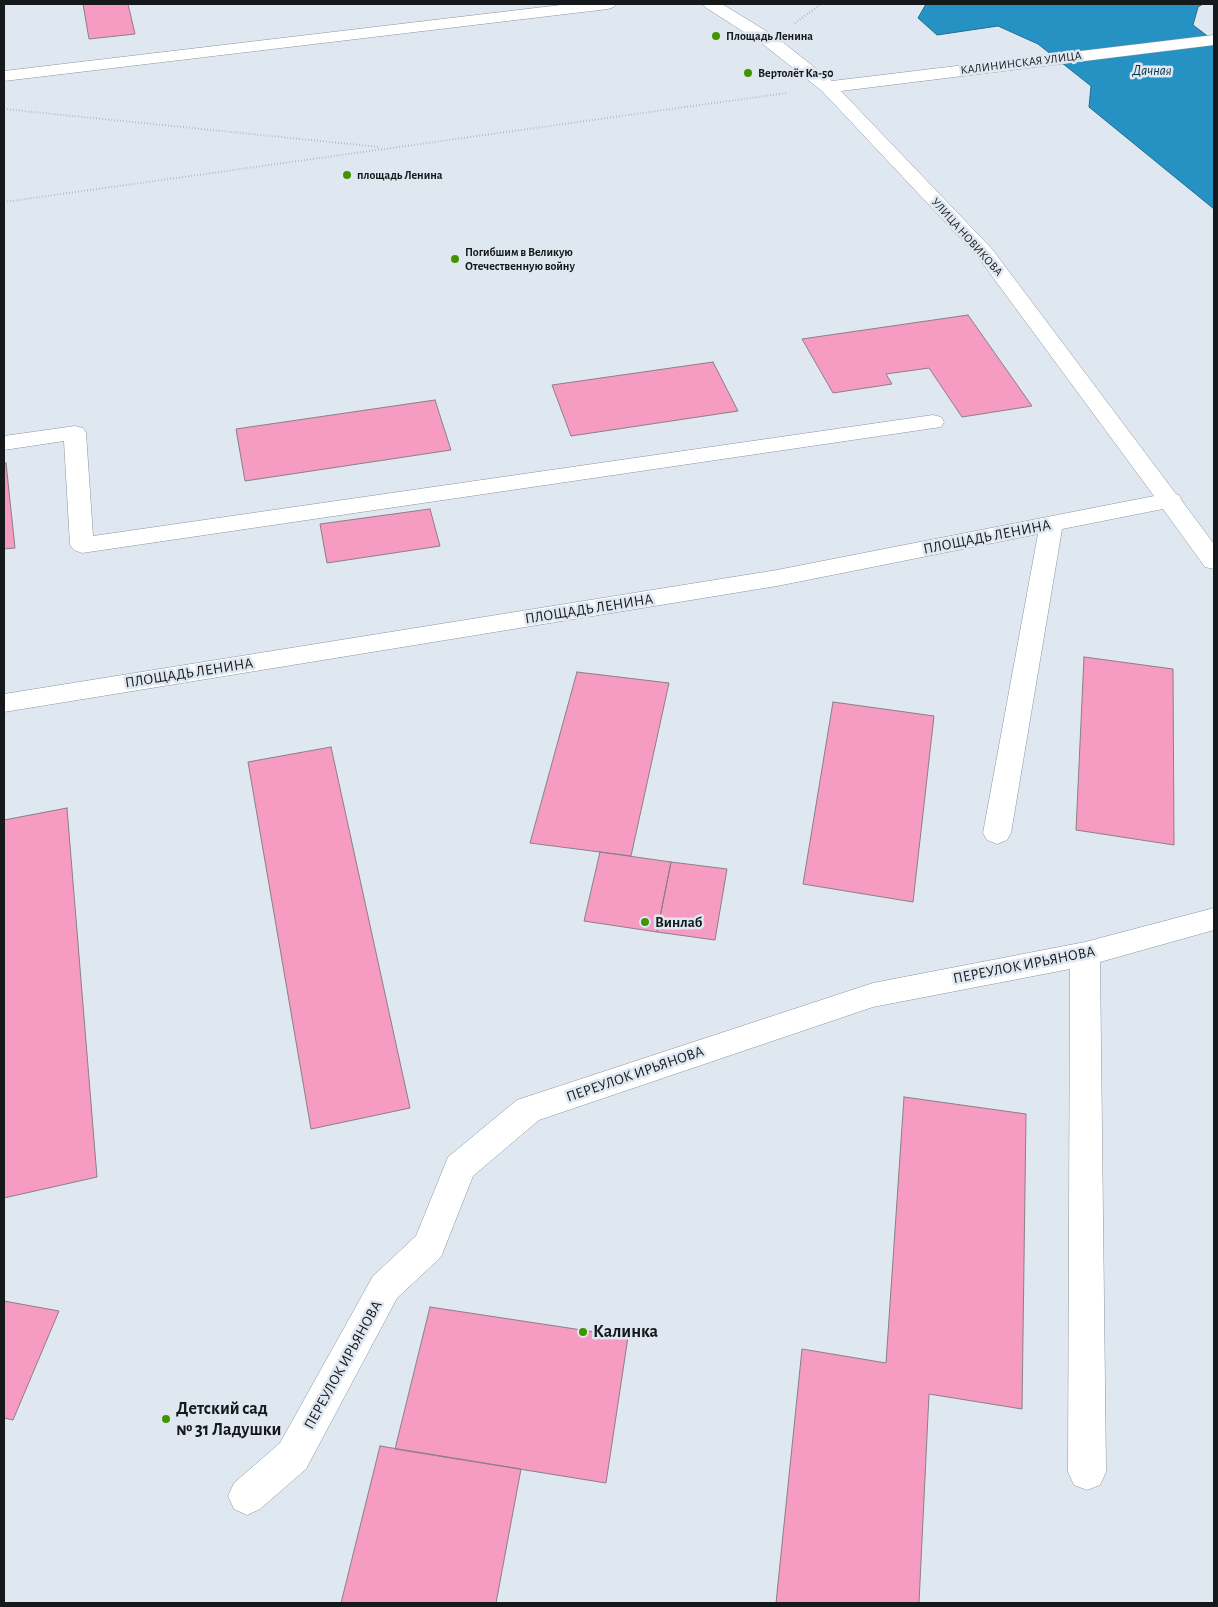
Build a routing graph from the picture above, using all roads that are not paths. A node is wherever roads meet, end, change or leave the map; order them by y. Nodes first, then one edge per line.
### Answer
1 (608, 4) edge
2 (711, 4) edge
3 (1214, 40) edge
4 (4, 76) edge
5 (828, 87) junction
6 (934, 422) dead end
7 (4, 443) edge
8 (1171, 500) junction
9 (1051, 525) junction
10 (1214, 560) edge
11 (4, 703) edge
12 (997, 833) dead end
13 (1214, 919) edge
14 (1085, 954) junction
15 (1086, 1472) dead end
16 (247, 1496) dead end

1 - 4 street
2 - 5 street, УЛИЦА НОВИКОВА
3 - 5 street, КАЛИНИНСКАЯ УЛИЦА
5 - 8 street, УЛИЦА НОВИКОВА
6 - 7 street
8 - 9 street, ПЛОЩАДЬ ЛЕНИНА
8 - 10 street, УЛИЦА НОВИКОВА
9 - 11 street, ПЛОЩАДЬ ЛЕНИНА
9 - 12 street
13 - 14 street, ПЕРЕУЛОК ИРЬЯНОВА
14 - 15 street
14 - 16 street, ПЕРЕУЛОК ИРЬЯНОВА

